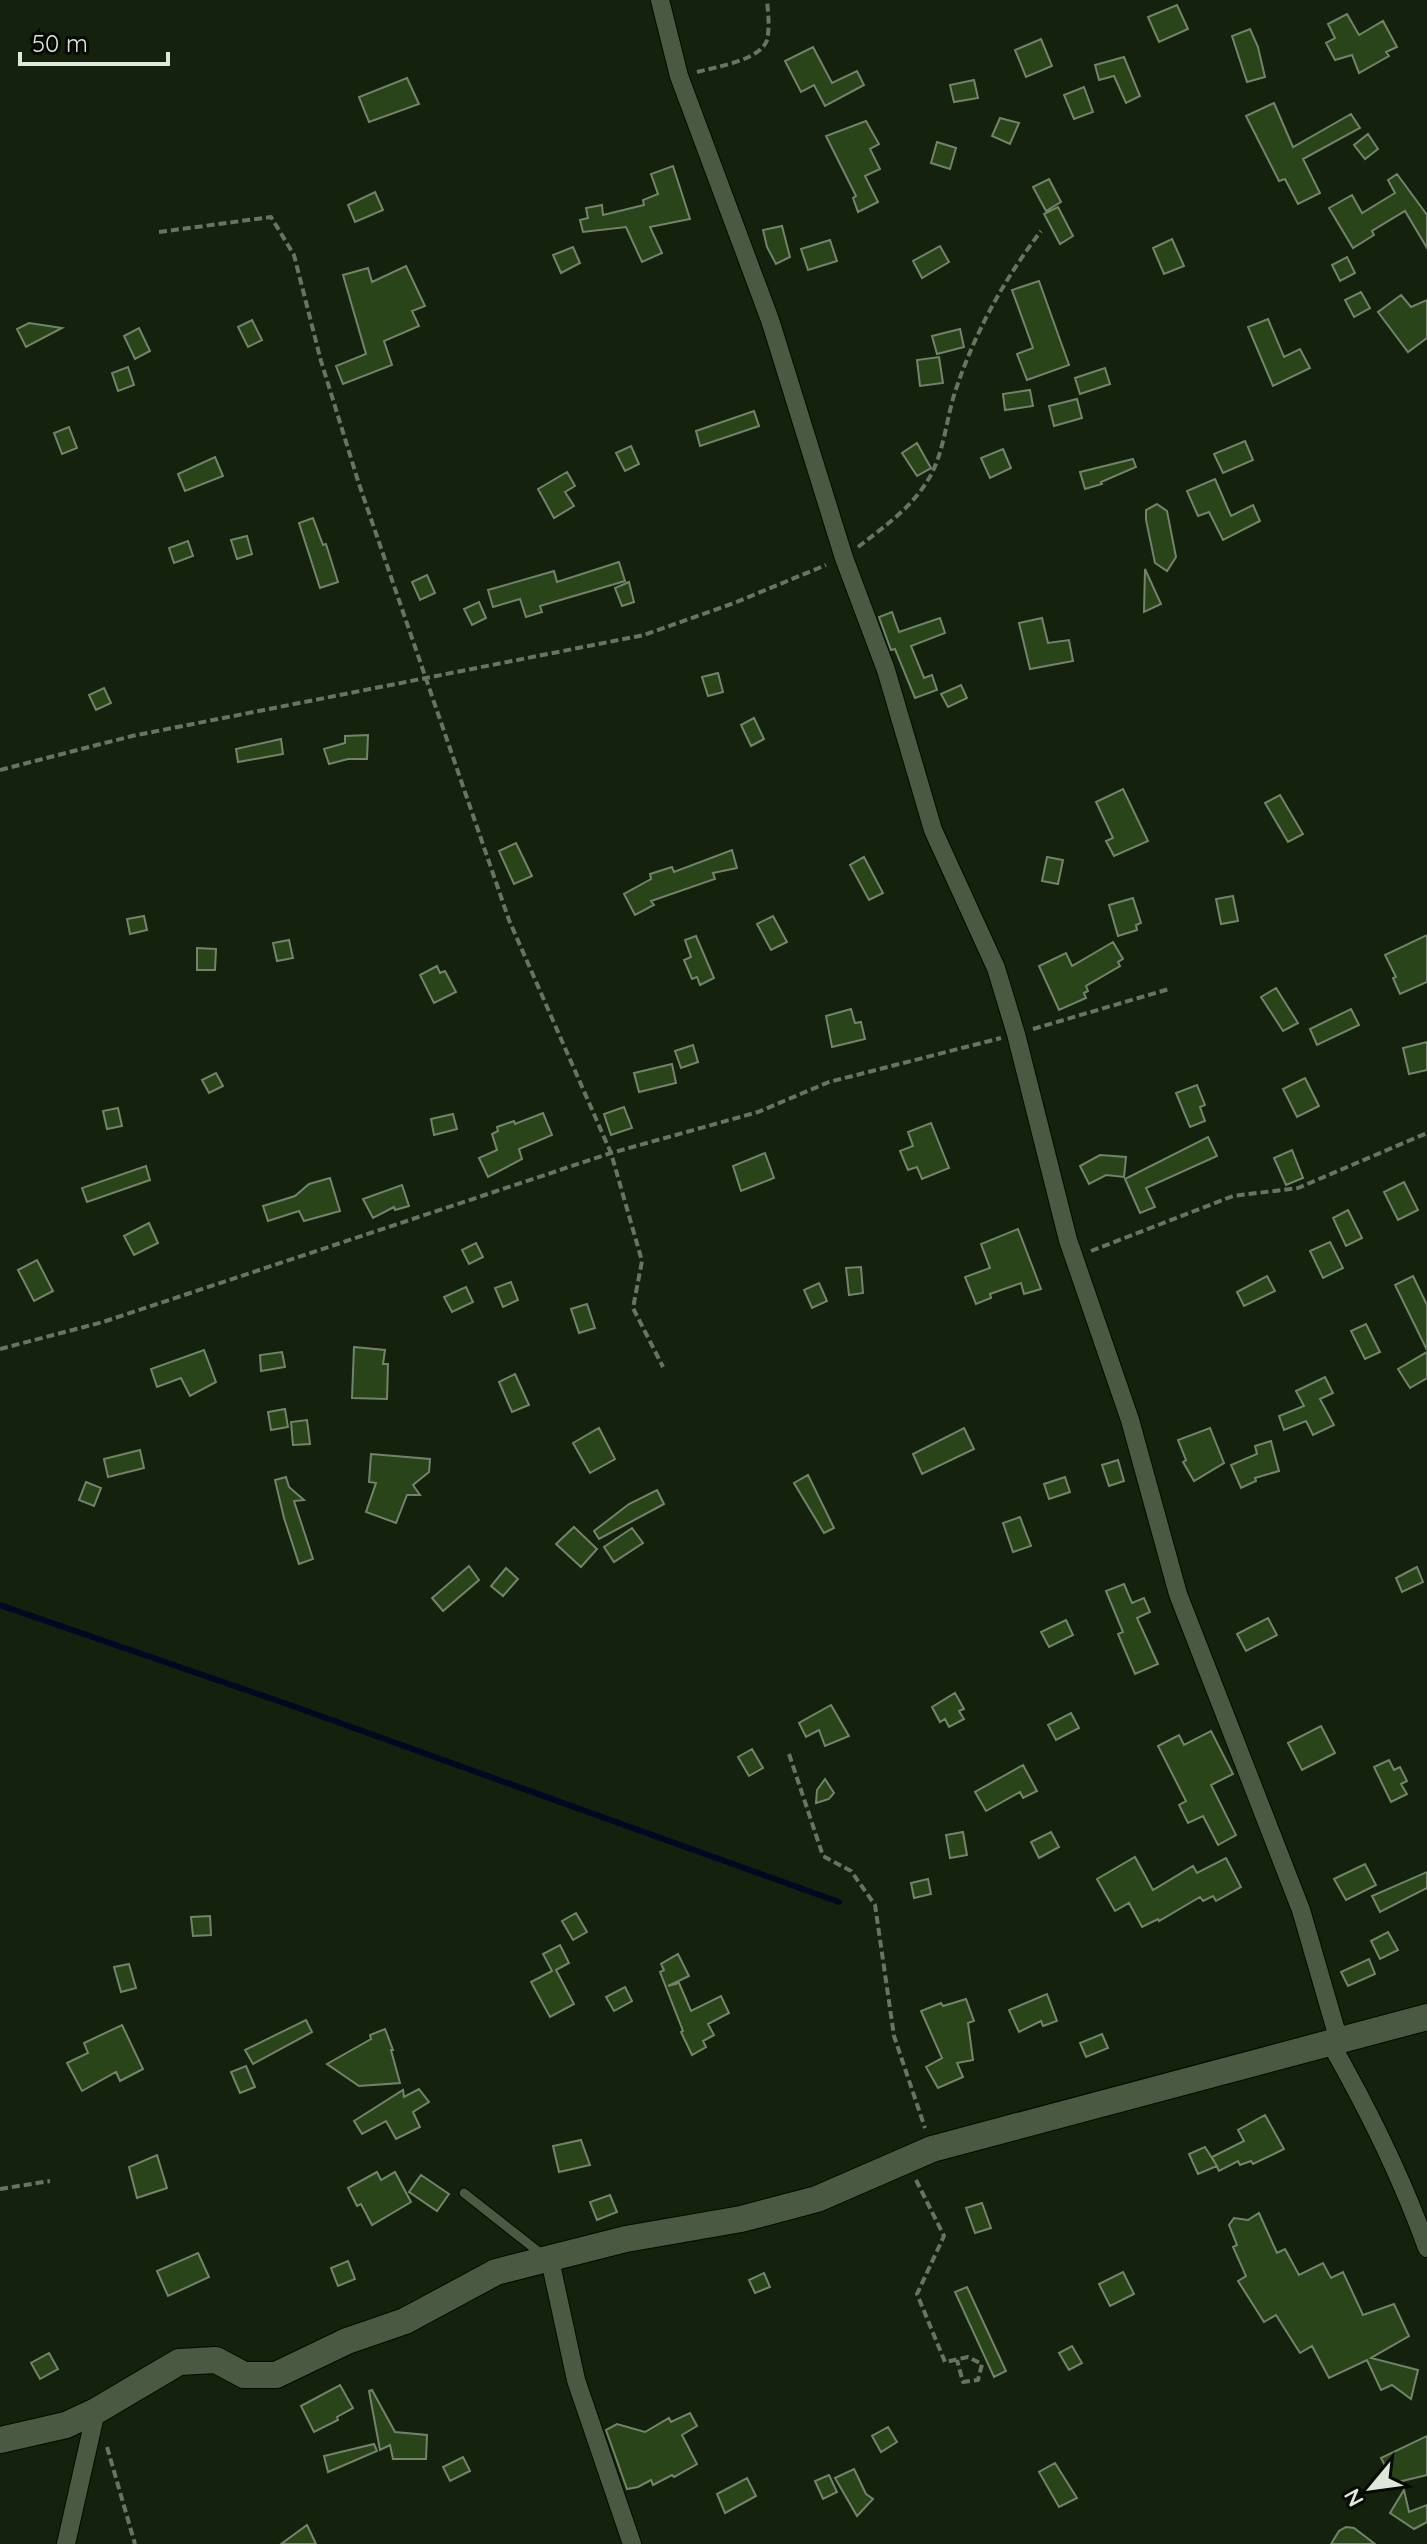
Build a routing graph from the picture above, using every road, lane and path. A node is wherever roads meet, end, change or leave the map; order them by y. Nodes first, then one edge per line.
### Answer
1 (660, 0) edge
2 (767, 0) edge
3 (679, 76) junction
4 (1041, 231) dead end
5 (159, 232) dead end
6 (844, 558) junction
7 (428, 678) junction
8 (0, 770) edge
9 (1169, 989) dead end
10 (1016, 1034) junction
11 (1427, 1133) edge
12 (611, 1153) junction
13 (1074, 1258) junction
14 (0, 1349) edge
15 (663, 1367) dead end
16 (789, 1754) dead end
17 (1427, 2017) edge
18 (1335, 2042) junction
19 (932, 2149) junction
20 (906, 2160) junction
21 (50, 2181) dead end
22 (0, 2189) edge
23 (464, 2193) dead end
24 (1427, 2248) edge
25 (550, 2260) junction
26 (957, 2360) junction
27 (96, 2411) junction
28 (0, 2440) edge
29 (66, 2544) edge
30 (135, 2544) edge
31 (632, 2544) edge

1 - 3 street
2 - 3 path
3 - 6 street
4 - 6 path
5 - 7 path
6 - 7 path
6 - 10 street
7 - 8 path
7 - 12 path
9 - 10 path
10 - 12 path
10 - 13 street
11 - 13 path
12 - 14 path
12 - 15 path
13 - 18 street
16 - 19 path
17 - 18 street
18 - 19 street
18 - 24 street
19 - 20 street
20 - 25 street
20 - 26 path
21 - 22 path
23 - 25 lane
25 - 27 street
25 - 31 street
26 - 26 path
27 - 28 street
27 - 29 street
27 - 30 path

